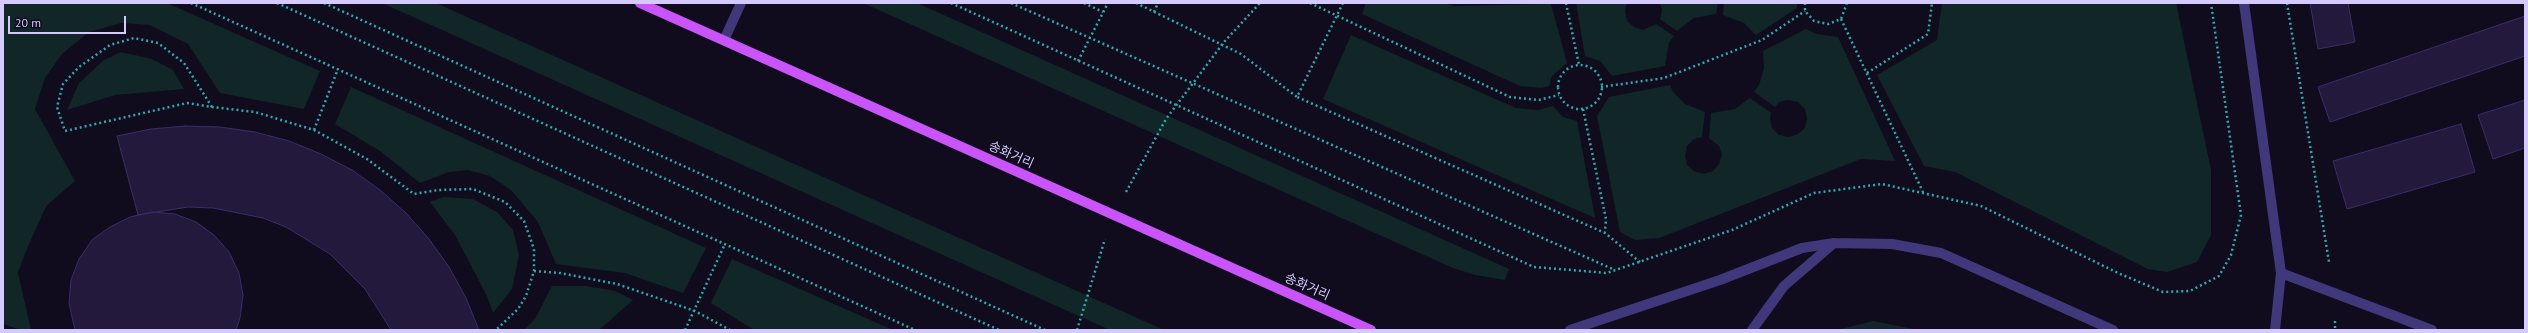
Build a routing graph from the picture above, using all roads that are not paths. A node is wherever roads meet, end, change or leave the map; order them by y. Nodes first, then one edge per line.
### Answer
1 (640, 3) edge
2 (741, 3) edge
3 (2244, 3) edge
4 (724, 40) junction
5 (1834, 244) junction
6 (2281, 273) junction
7 (1371, 330) edge
8 (1570, 330) edge
9 (1752, 330) edge
10 (2113, 330) edge
11 (2275, 330) edge
12 (2432, 330) edge

1 - 4 main road, 송화거리
2 - 4 street
3 - 6 street
4 - 7 main road, 송화거리
5 - 8 street
5 - 9 street
5 - 10 street
6 - 11 street
6 - 12 street

